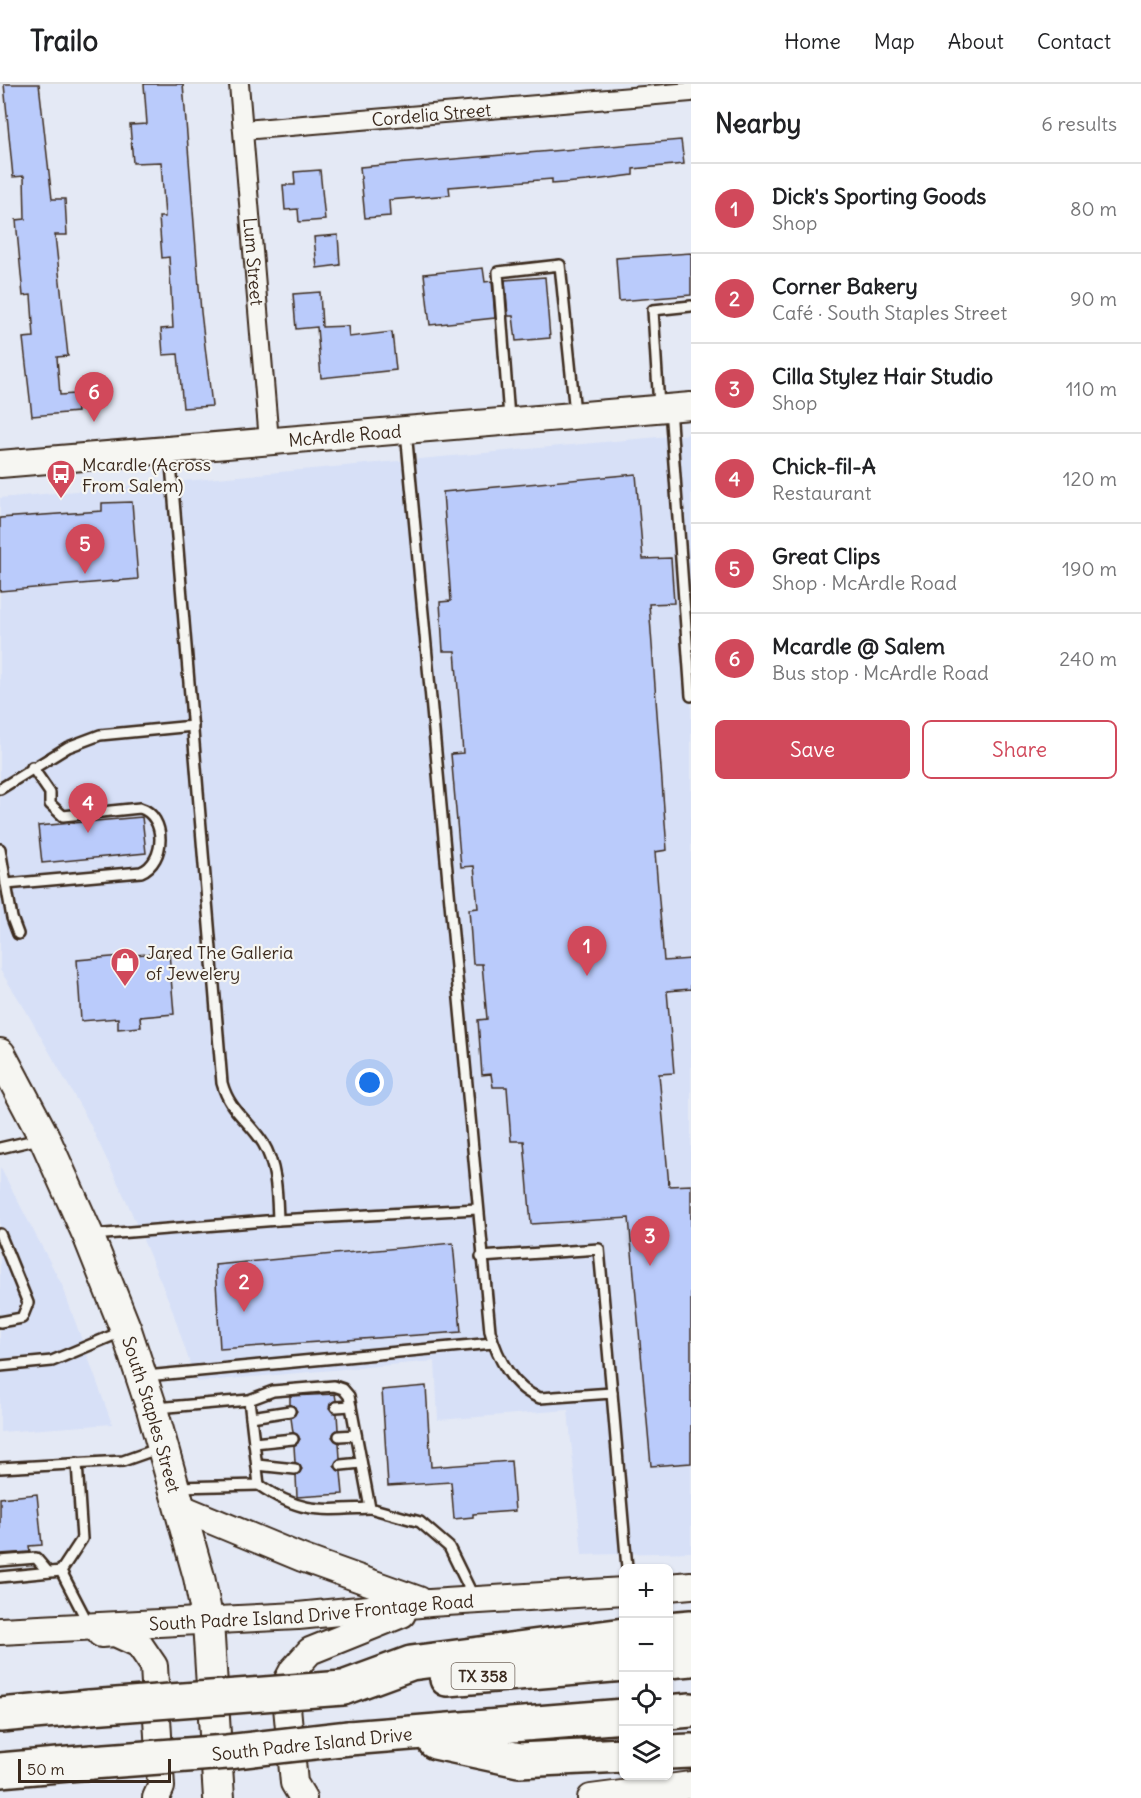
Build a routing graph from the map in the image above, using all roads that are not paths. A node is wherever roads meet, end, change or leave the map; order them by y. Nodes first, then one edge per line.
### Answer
1 (239, 84) edge
2 (691, 92) edge
3 (244, 130) junction
4 (691, 306) edge
5 (673, 408) edge
6 (575, 416) junction
7 (510, 421) junction
8 (406, 429) junction
9 (269, 441) junction
10 (170, 449) junction
11 (0, 464) edge
12 (691, 696) edge
13 (193, 726) junction
14 (32, 767) junction
15 (0, 789) edge
16 (0, 849) edge
17 (6, 884) junction
18 (18, 934) dead end
19 (0, 1054) edge
20 (44, 1137) junction
21 (0, 1148) edge
22 (477, 1209) junction
23 (278, 1220) junction
24 (0, 1234) edge
25 (88, 1235) junction
26 (481, 1257) junction
27 (0, 1322) edge
28 (126, 1330) junction
29 (493, 1343) junction
30 (0, 1366) edge
31 (142, 1376) junction
32 (612, 1393) junction
33 (249, 1400) junction
34 (351, 1406) junction
35 (336, 1407) dead end
36 (152, 1409) junction
37 (290, 1411) dead end
38 (251, 1417) junction
39 (356, 1435) junction
40 (339, 1436) dead end
41 (293, 1439) dead end
42 (254, 1443) junction
43 (162, 1447) junction
44 (76, 1463) junction
45 (361, 1463) junction
46 (257, 1465) junction
47 (340, 1465) dead end
48 (0, 1468) edge
49 (296, 1468) dead end
50 (259, 1485) junction
51 (177, 1497) junction
52 (370, 1508) junction
53 (0, 1561) edge
54 (627, 1564) edge
55 (61, 1571) junction
56 (48, 1572) junction
57 (0, 1577) edge
58 (691, 1585) edge
59 (673, 1587) edge
60 (619, 1591) edge
61 (475, 1601) junction
62 (430, 1603) junction
63 (208, 1622) junction
64 (89, 1626) junction
65 (691, 1627) edge
66 (673, 1629) edge
67 (0, 1631) edge
68 (619, 1636) edge
69 (0, 1641) edge
70 (691, 1659) edge
71 (673, 1661) edge
72 (619, 1665) edge
73 (343, 1688) junction
74 (691, 1710) edge
75 (673, 1712) edge
76 (0, 1715) edge
77 (619, 1716) edge
78 (404, 1735) junction
79 (691, 1751) edge
80 (673, 1752) edge
81 (619, 1755) edge
82 (0, 1770) edge
83 (691, 1785) edge
84 (661, 1793) edge
85 (156, 1798) edge
86 (219, 1798) edge
87 (303, 1798) edge
88 (591, 1798) edge

1 - 3 street, Lum Street
2 - 3 street, Cordelia Street
3 - 9 street, Lum Street
4 - 5 lane
5 - 6 main road, McArdle Road
5 - 12 lane
6 - 7 main road, McArdle Road
6 - 7 lane
7 - 8 main road, McArdle Road
8 - 9 main road, McArdle Road
8 - 22 lane
9 - 10 main road, McArdle Road
10 - 11 main road, McArdle Road
10 - 13 lane
13 - 14 lane
13 - 23 lane
14 - 15 lane
14 - 17 lane
16 - 17 lane
17 - 18 lane
19 - 20 main road, South Staples Street
20 - 21 lane
20 - 25 main road, South Staples Street
22 - 23 lane
22 - 26 lane
23 - 25 lane
24 - 27 lane
25 - 28 main road, South Staples Street
26 - 29 lane
26 - 32 lane
28 - 30 lane
28 - 31 main road, South Staples Street
29 - 31 lane
29 - 32 lane
31 - 36 main road, South Staples Street
32 - 54 lane
33 - 34 lane
33 - 36 lane
33 - 38 lane
34 - 35 lane
34 - 39 lane
36 - 43 main road, South Staples Street
37 - 38 lane
38 - 42 lane
39 - 40 lane
39 - 45 lane
41 - 42 lane
42 - 46 lane
43 - 44 lane
43 - 51 main road, South Staples Street
44 - 48 lane
44 - 55 lane
45 - 47 lane
45 - 52 lane
46 - 49 lane
46 - 50 lane
50 - 51 lane
50 - 52 lane
51 - 62 main road
51 - 63 main road, South Staples Street
52 - 61 lane
53 - 56 lane
55 - 56 lane
55 - 64 lane
56 - 57 lane
58 - 59 main road
60 - 61 main road, South Padre Island Drive Frontage Road
61 - 62 main road, South Padre Island Drive Frontage Road
62 - 63 main road, South Padre Island Drive Frontage Road
62 - 87 main road
63 - 64 main road, South Padre Island Drive Frontage Road
63 - 86 main road, South Staples Street
64 - 67 main road, South Padre Island Drive Frontage Road
65 - 66 highway
68 - 73 highway
69 - 85 main road
70 - 71 highway
72 - 73 highway, TX 358
73 - 76 highway, TX 358, bridge
74 - 75 highway
77 - 78 highway, South Padre Island Drive
78 - 81 highway
78 - 82 highway, South Padre Island Drive, bridge
79 - 80 highway
83 - 84 main road
84 - 88 main road

